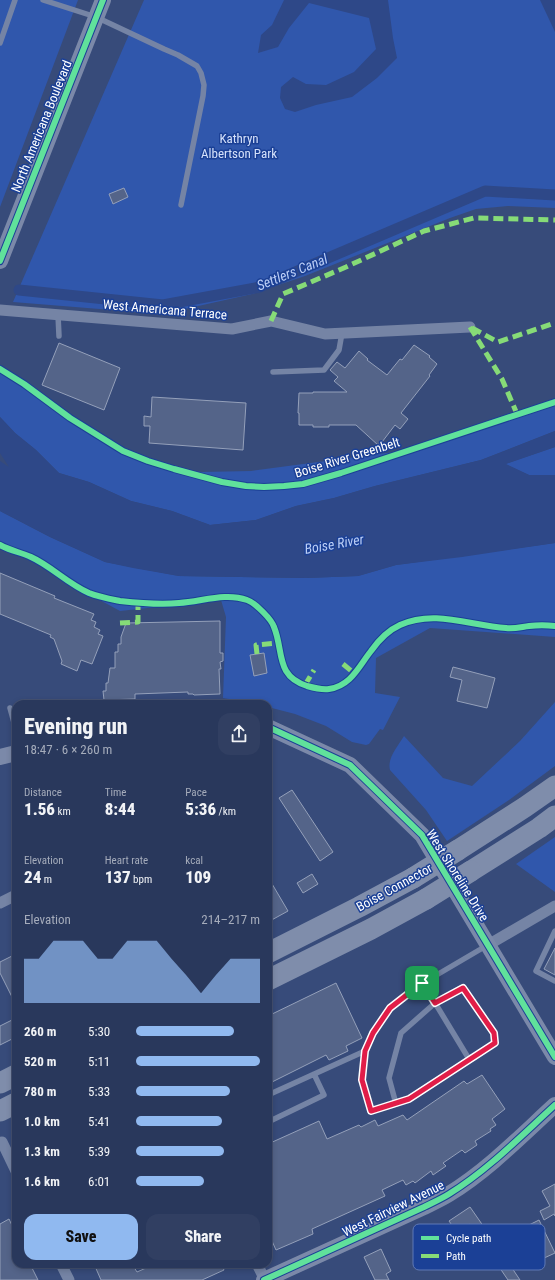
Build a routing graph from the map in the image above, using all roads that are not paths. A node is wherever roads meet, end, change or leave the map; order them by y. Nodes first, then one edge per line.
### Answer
1 (15, 0) edge
2 (43, 0) edge
3 (103, 0) edge
4 (96, 17) junction
5 (0, 43) edge
6 (180, 205) dead end
7 (0, 260) edge
8 (0, 310) edge
9 (58, 315) junction
10 (470, 327) dead end
11 (342, 333) junction
12 (60, 336) dead end
13 (273, 372) dead end
14 (10, 708) dead end
15 (12, 715) edge
16 (272, 729) edge
17 (12, 754) edge
18 (0, 757) edge
19 (555, 786) edge
20 (555, 816) edge
21 (12, 897) edge
22 (0, 903) edge
23 (553, 910) edge
24 (555, 931) edge
25 (488, 945) junction
26 (272, 951) edge
27 (272, 978) edge
28 (555, 981) edge
29 (422, 983) junction
30 (435, 1003) junction
31 (365, 1051) junction
32 (555, 1057) edge
33 (469, 1059) junction
34 (314, 1074) junction
35 (12, 1077) edge
36 (0, 1083) edge
37 (272, 1093) edge
38 (396, 1104) junction
39 (12, 1105) edge
40 (555, 1105) edge
41 (0, 1111) edge
42 (272, 1120) edge
43 (2, 1142) dead end
44 (12, 1163) edge
45 (63, 1268) edge
46 (259, 1268) edge
47 (69, 1280) edge
48 (264, 1280) edge

1 - 5 lane
2 - 4 lane
3 - 4 main road, North Americana Boulevard
4 - 6 lane
4 - 7 main road, North Americana Boulevard
8 - 9 street, West Americana Terrace
9 - 11 street, West Americana Terrace
9 - 12 lane
10 - 11 street, West Americana Terrace
11 - 13 lane
14 - 15 lane
16 - 25 main road, West Shoreline Drive
17 - 18 main road
19 - 26 highway, Boise Connector, bridge
20 - 27 highway, Boise Connector, bridge
21 - 22 street
23 - 25 street
24 - 28 lane
25 - 29 lane
25 - 32 main road, West Shoreline Drive
29 - 30 lane
29 - 31 lane
30 - 33 lane
30 - 33 lane
30 - 38 lane
31 - 34 lane
31 - 38 lane
33 - 38 lane
34 - 37 lane
34 - 42 lane
35 - 36 highway
39 - 41 highway
40 - 48 main road, West Fairview Avenue
43 - 44 street
45 - 47 street
46 - 48 street

